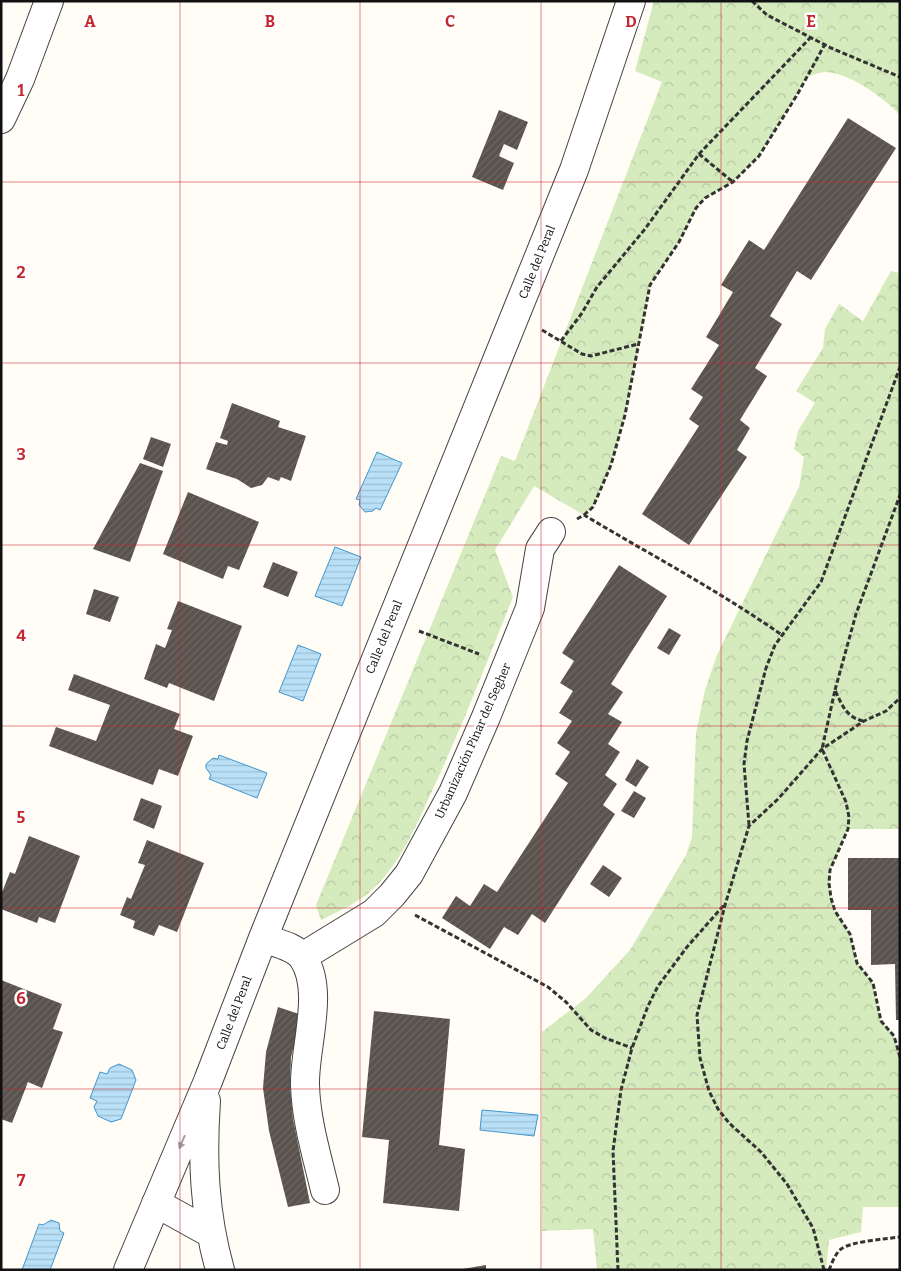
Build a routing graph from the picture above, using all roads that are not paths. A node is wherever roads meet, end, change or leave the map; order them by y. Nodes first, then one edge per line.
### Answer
1 (48, 1) edge
2 (631, 1) edge
3 (1, 119) edge
4 (551, 532) road end
5 (263, 938) junction
6 (302, 957) junction
7 (208, 1081) junction
8 (325, 1190) dead end
9 (156, 1203) junction
10 (210, 1233) junction
11 (128, 1270) edge
12 (220, 1270) edge

1 - 3 street
2 - 5 street, Calle del Peral
4 - 6 street, Urbanización Pinar del Segher
5 - 6 street
5 - 7 street, Calle del Peral
6 - 8 street
7 -> 9 street, Calle del Peral
7 - 10 street
9 - 10 street
9 - 11 street, Calle del Peral
10 - 12 street

